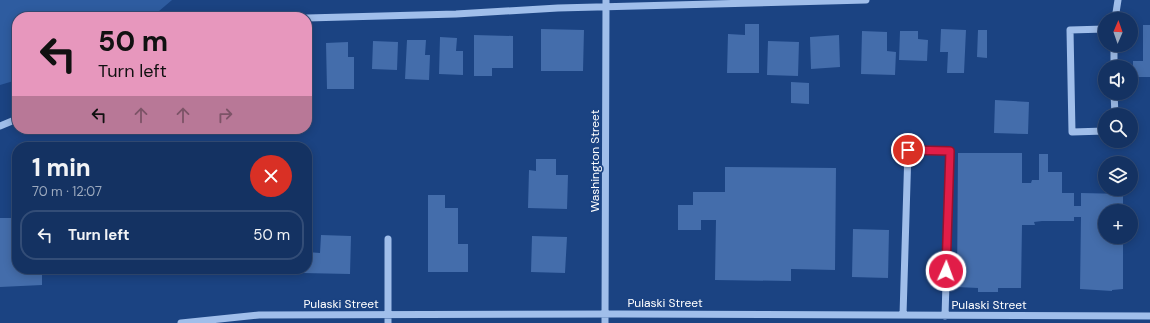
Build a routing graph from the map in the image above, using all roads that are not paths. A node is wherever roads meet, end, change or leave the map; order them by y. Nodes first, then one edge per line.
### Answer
1 (866, 0) edge
2 (1118, 0) edge
3 (606, 4) edge
4 (1116, 12) edge
5 (312, 18) edge
6 (1098, 29) edge
7 (12, 122) edge
8 (0, 126) edge
9 (1098, 132) edge
10 (388, 238) dead end
11 (605, 314) junction
12 (388, 315) junction
13 (903, 315) junction
14 (945, 316) junction
15 (1150, 316) edge
16 (181, 323) edge
17 (388, 323) edge
18 (605, 323) edge

1 - 3 street
2 - 4 street
3 - 5 street
3 - 11 street, Washington Street
6 - 9 street
7 - 8 street
10 - 12 street
11 - 12 street, Pulaski Street
11 - 13 street, Pulaski Street
11 - 18 street, Washington Street
12 - 16 street, Pulaski Street
12 - 17 street
13 - 14 street, Pulaski Street
13 - 14 street
14 - 15 street, Pulaski Street

